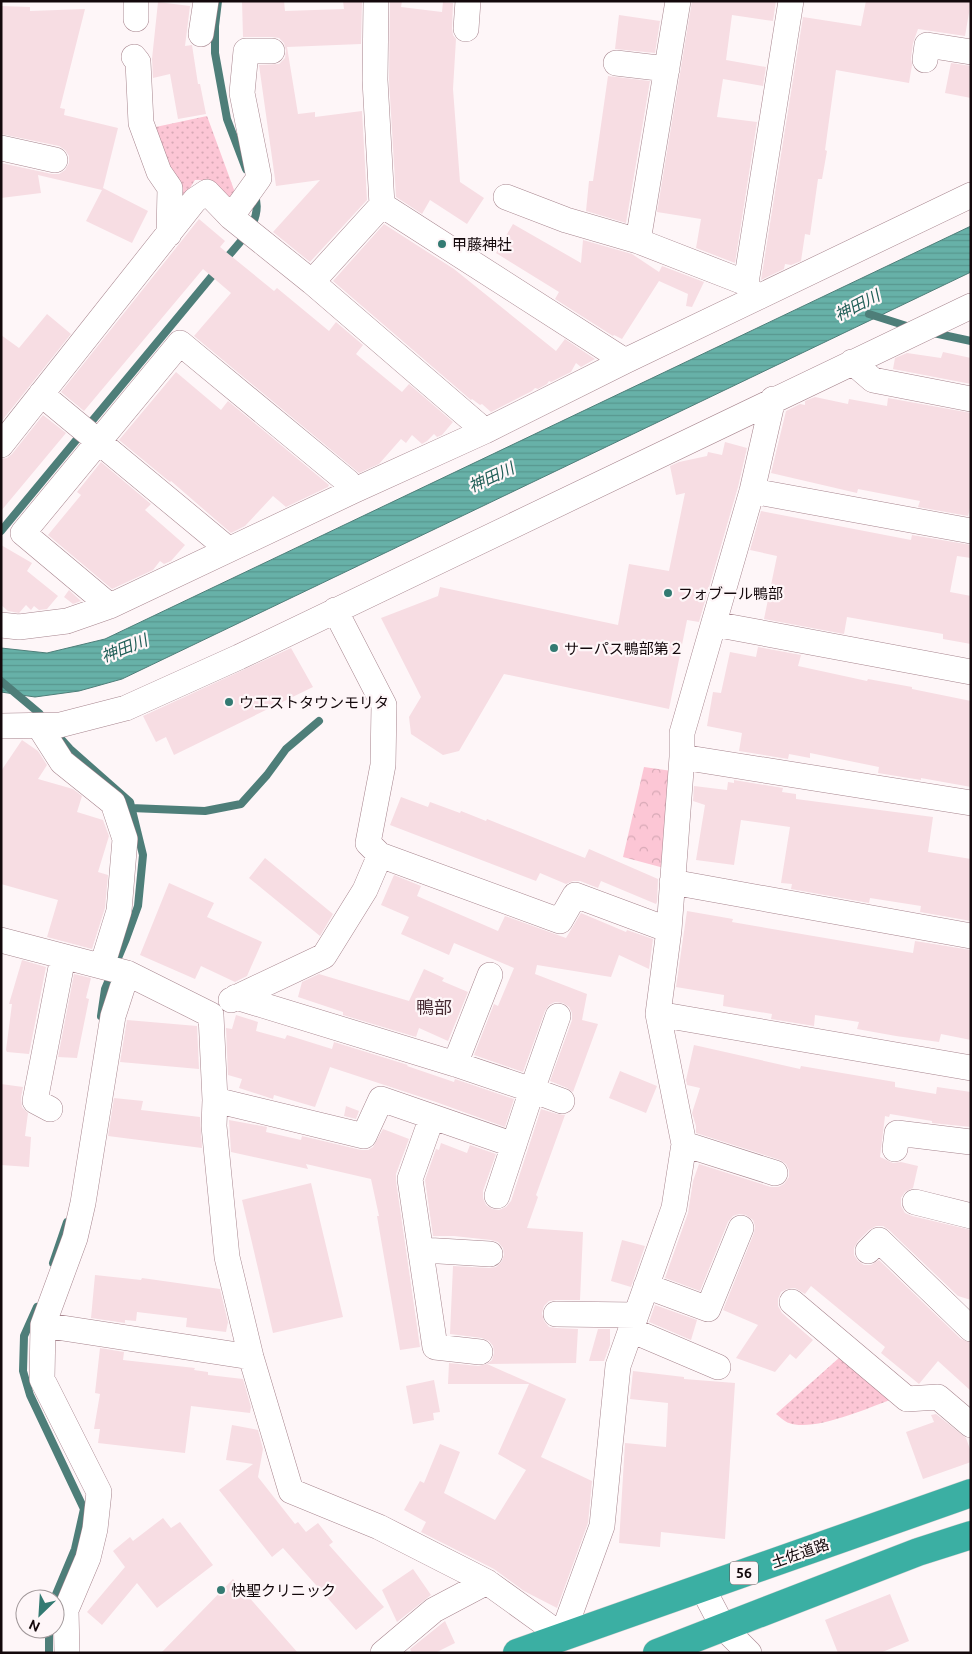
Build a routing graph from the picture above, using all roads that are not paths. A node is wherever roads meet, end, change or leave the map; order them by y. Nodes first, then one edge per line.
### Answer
1 (206, 1) edge
2 (376, 1) edge
3 (468, 1) edge
4 (678, 1) edge
5 (791, 1) edge
6 (466, 29) dead end
7 (201, 34) dead end
8 (272, 51) dead end
9 (971, 52) edge
10 (134, 57) dead end
11 (925, 60) dead end
12 (616, 63) dead end
13 (667, 69) junction
14 (1, 148) edge
15 (55, 160) dead end
16 (971, 195) edge
17 (506, 197) dead end
18 (382, 205) junction
19 (237, 212) junction
20 (169, 234) junction
21 (638, 242) junction
22 (312, 282) junction
23 (750, 291) junction
24 (971, 306) edge
25 (939, 321) junction
26 (971, 327) edge
27 (626, 361) junction
28 (852, 362) junction
29 (40, 394) junction
30 (774, 399) junction
31 (971, 399) edge
32 (485, 431) junction
33 (92, 436) junction
34 (1, 445) edge
35 (353, 491) junction
36 (752, 491) junction
37 (971, 531) edge
38 (225, 551) junction
39 (110, 606) junction
40 (335, 610) junction
41 (714, 624) junction
42 (1, 625) edge
43 (971, 672) edge
44 (1, 726) edge
45 (48, 726) junction
46 (682, 757) junction
47 (971, 803) edge
48 (380, 855) junction
49 (672, 882) junction
50 (669, 930) junction
51 (971, 936) edge
52 (1, 940) edge
53 (63, 956) junction
54 (102, 966) junction
55 (127, 973) junction
56 (490, 975) dead end
57 (236, 996) junction
58 (658, 1014) junction
59 (211, 1015) junction
60 (558, 1016) dead end
61 (455, 1064) junction
62 (971, 1068) edge
63 (532, 1090) junction
64 (216, 1100) junction
65 (562, 1101) dead end
66 (50, 1109) dead end
67 (432, 1117) junction
68 (971, 1142) edge
69 (684, 1144) junction
70 (514, 1145) junction
71 (895, 1149) dead end
72 (775, 1173) dead end
73 (497, 1196) dead end
74 (915, 1202) dead end
75 (971, 1216) edge
76 (741, 1228) dead end
77 (422, 1250) junction
78 (868, 1251) dead end
79 (490, 1254) dead end
80 (646, 1286) junction
81 (792, 1302) dead end
82 (556, 1314) dead end
83 (634, 1323) junction
84 (43, 1325) junction
85 (971, 1329) edge
86 (480, 1352) dead end
87 (251, 1357) junction
88 (718, 1367) dead end
89 (971, 1425) edge
90 (971, 1493) edge
91 (971, 1535) edge
92 (487, 1582) junction
93 (702, 1587) junction
94 (723, 1627) junction
95 (562, 1636) junction
96 (67, 1653) edge
97 (383, 1653) edge
98 (517, 1653) edge
99 (657, 1653) edge
100 (749, 1653) edge

1 - 7 street
2 - 18 street
3 - 6 street
4 - 13 street
5 - 23 street
8 - 19 street
9 - 11 street
10 - 20 street
12 - 13 street
13 - 21 street
14 - 15 street
16 - 23 street
17 - 21 street
18 - 22 street
18 - 27 street
19 - 20 street
19 - 22 street
20 - 29 street
21 - 23 street
22 - 32 street
23 - 27 street
24 - 25 street
25 - 26 street
25 - 28 street
27 - 32 street
28 - 30 street
28 - 31 street
29 - 33 street
29 - 34 street
30 - 36 street
30 - 40 street
32 - 35 street
33 - 35 street
33 - 38 street
33 - 39 street
35 - 38 street
36 - 37 street
36 - 41 street
38 - 39 street
39 - 42 street
40 - 45 street
40 - 48 street
41 - 43 street
41 - 46 street
44 - 45 street
45 - 54 street
46 - 47 street
46 - 49 street
48 - 50 street
48 - 57 street
49 - 50 street
49 - 51 street
50 - 58 street
52 - 53 street
53 - 54 street
53 - 66 street
54 - 55 street
55 - 59 street
55 - 84 street
56 - 61 street
57 - 59 street
57 - 61 street
58 - 62 street
58 - 69 street
59 - 64 street
60 - 63 street
61 - 63 street
63 - 65 street
63 - 70 street
64 - 67 street
64 - 87 street
67 - 70 street
67 - 77 street
68 - 71 street
69 - 72 street
69 - 80 street
70 - 73 street
74 - 75 street
76 - 80 street
77 - 79 street
77 - 86 street
78 - 85 street
80 - 83 street
81 - 89 street
82 - 83 street
83 - 88 street
83 - 95 street
84 - 87 street
84 - 96 street
87 - 92 street
90 - 93 highway, 土佐道路 / 56
91 - 94 highway
92 - 95 street
92 - 97 street
93 - 94 street
93 - 95 highway, 土佐道路 / 56
94 - 99 highway
94 - 100 street
95 - 98 highway, 土佐道路 / 56

